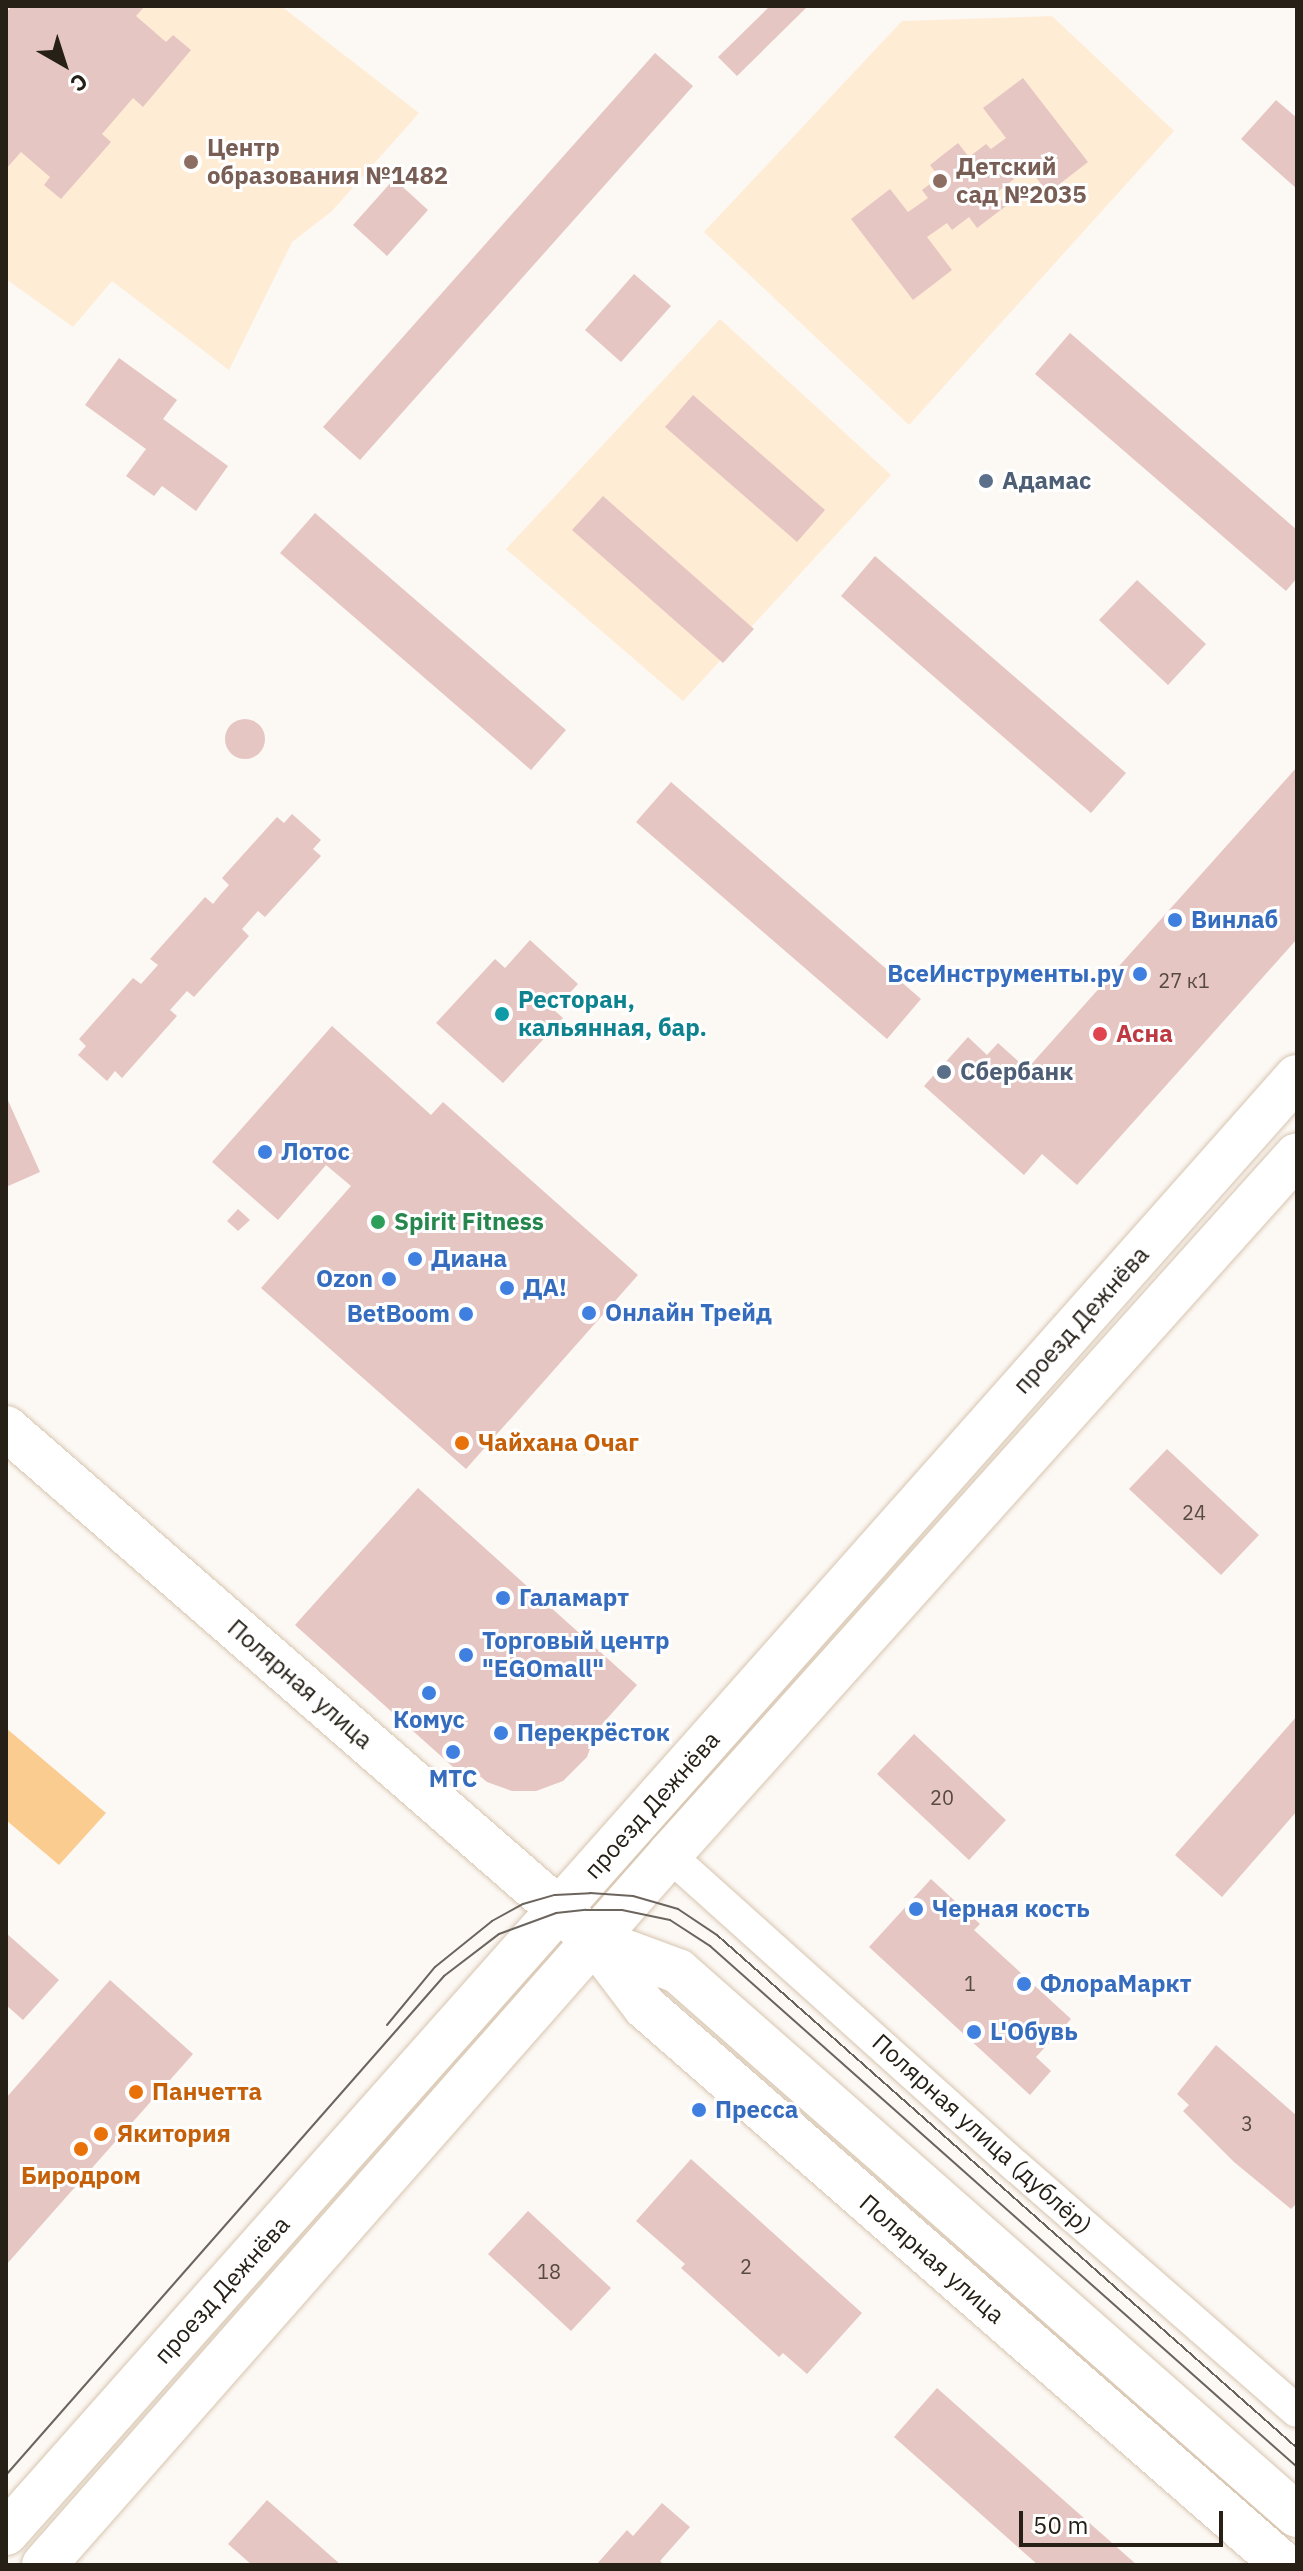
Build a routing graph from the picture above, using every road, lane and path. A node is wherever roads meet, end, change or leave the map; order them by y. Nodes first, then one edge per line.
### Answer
1 (1297, 1077) edge
2 (1297, 1155) edge
3 (6, 1428) edge
4 (669, 1855) junction
5 (560, 1909) junction
6 (594, 1940) junction
7 (1297, 2411) edge
8 (1297, 2515) edge
9 (6, 2533) edge
10 (44, 2565) edge
11 (1284, 2565) edge

1 - 5 main road, проезд Дежнёва
2 - 4 main road, проезд Дежнёва
3 - 5 main road, Полярная улица
4 - 6 main road, проезд Дежнёва
4 - 7 street, Полярная улица (дублёр)
5 - 6 main road, Полярная улица
5 - 9 main road, проезд Дежнёва
6 - 8 main road, Полярная улица
6 - 10 main road, проезд Дежнёва
6 - 11 main road, Полярная улица

